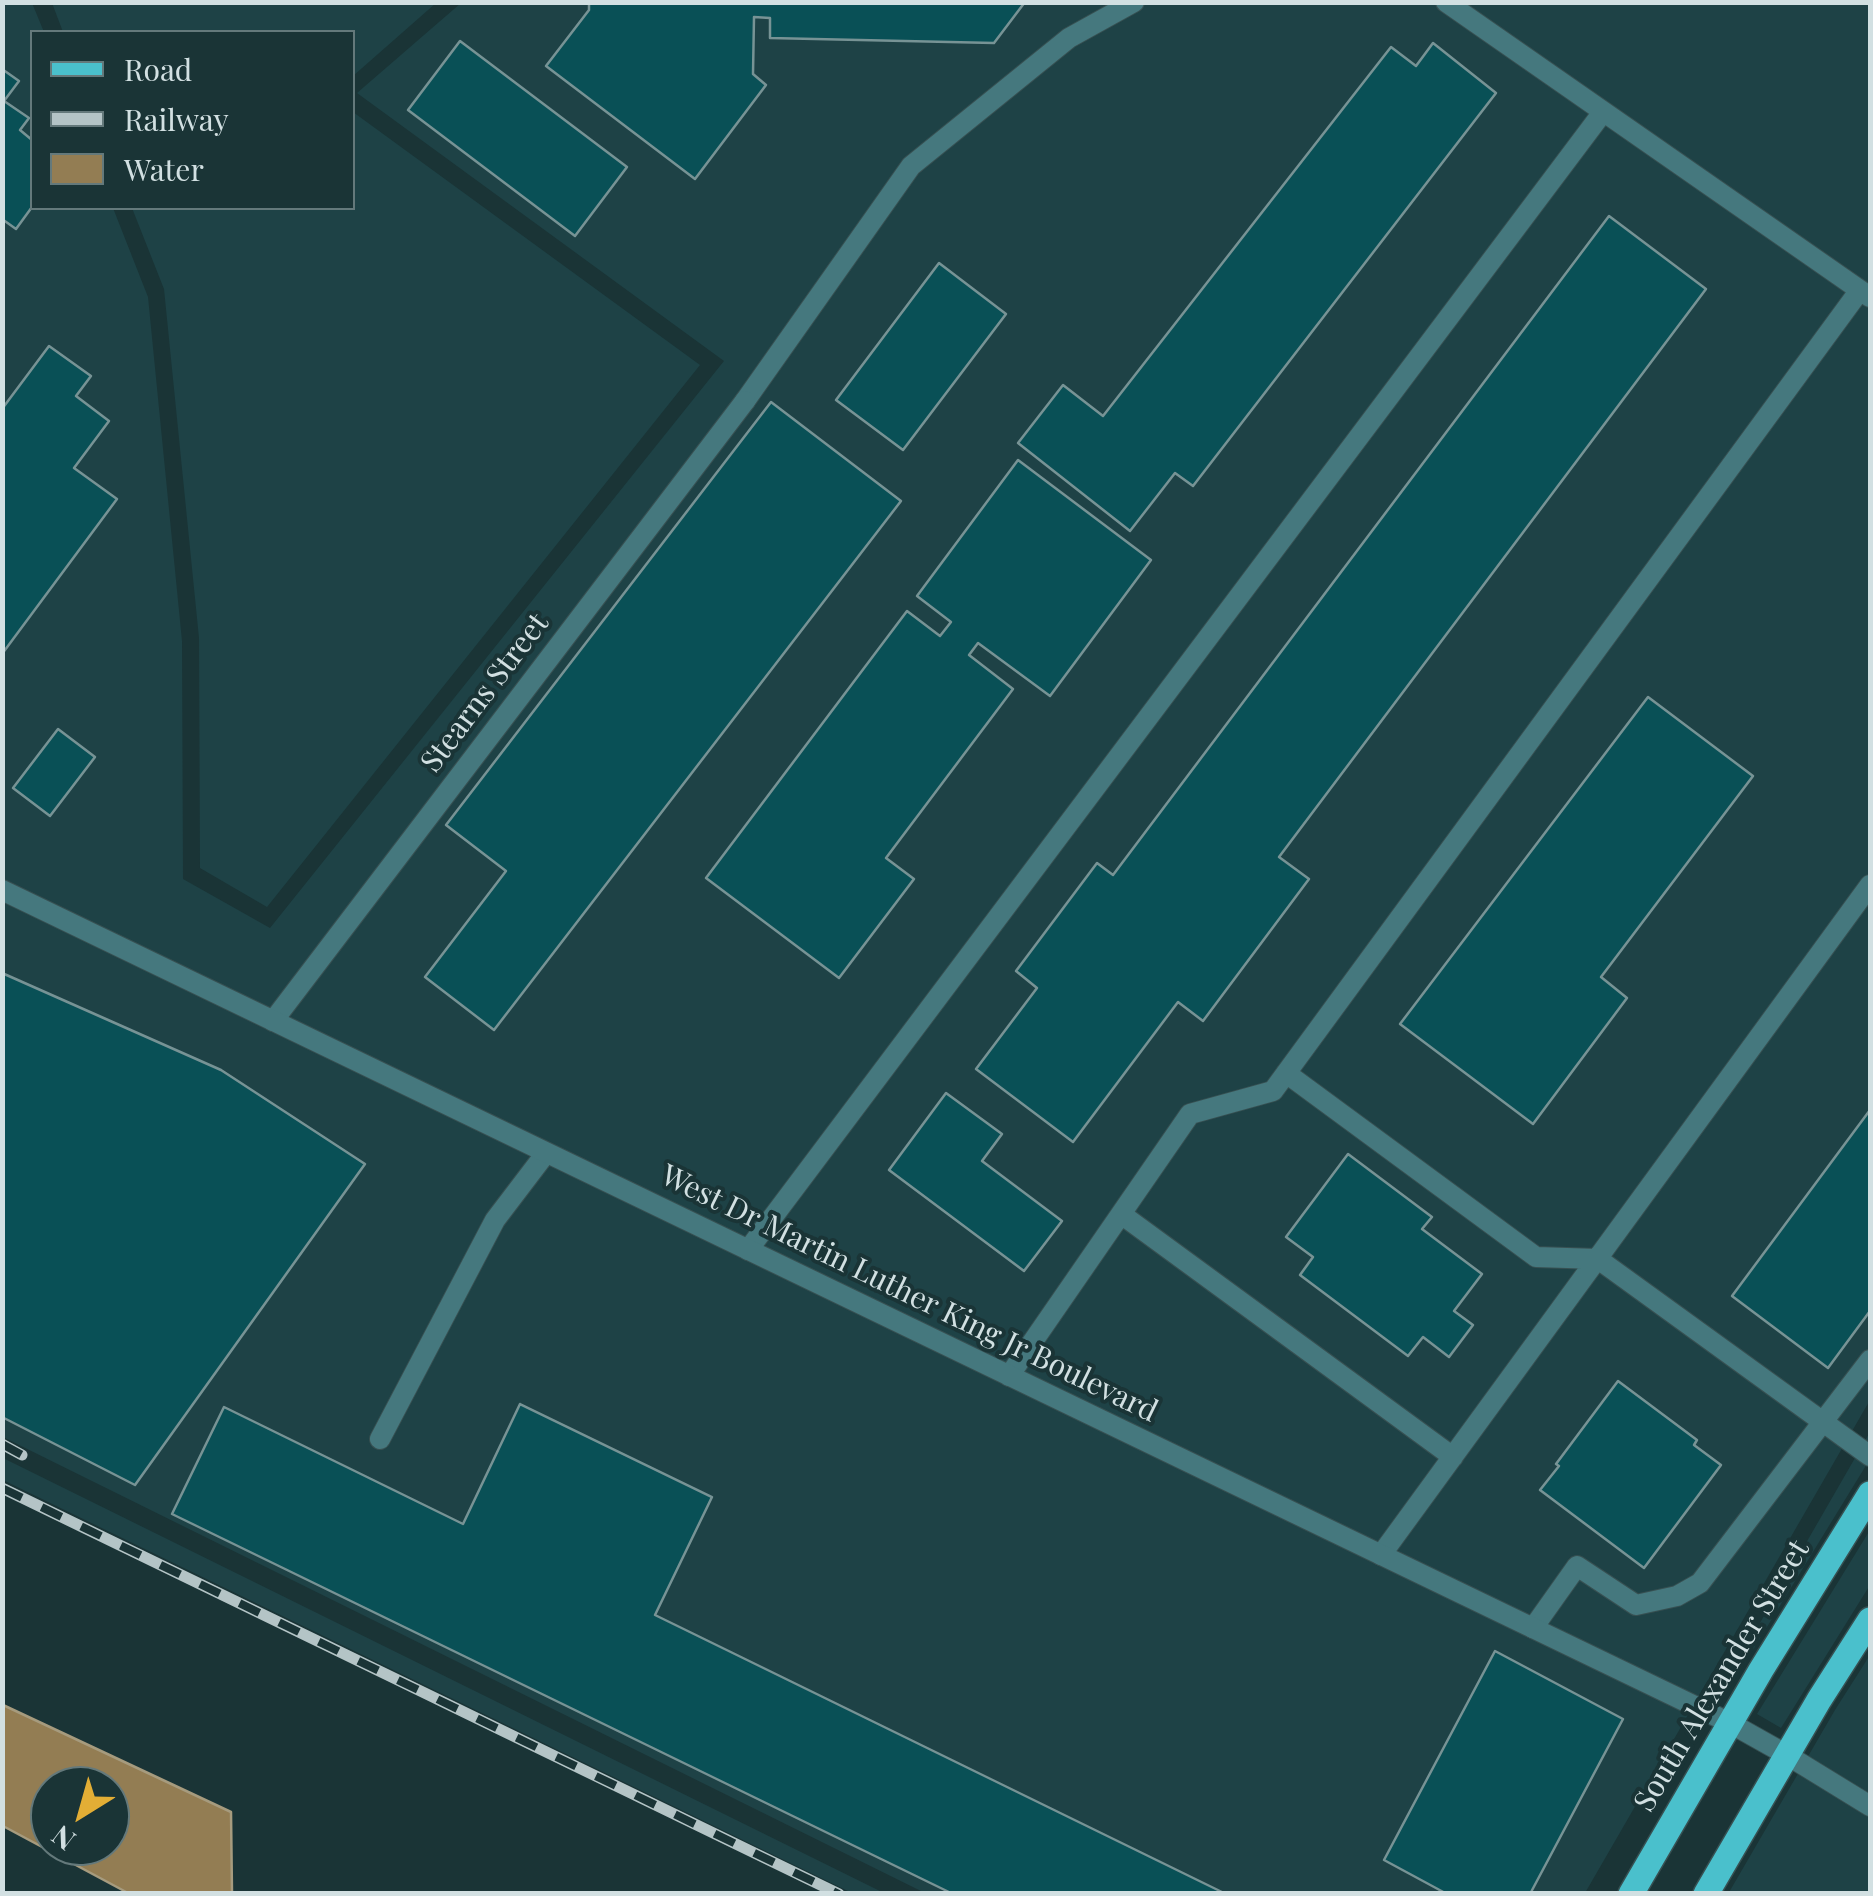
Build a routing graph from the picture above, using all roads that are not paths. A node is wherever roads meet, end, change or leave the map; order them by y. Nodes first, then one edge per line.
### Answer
1 (1134, 2) edge
2 (1446, 2) edge
3 (1603, 112) junction
4 (1865, 293) edge
5 (1870, 885) edge
6 (2, 890) edge
7 (273, 1022) junction
8 (1286, 1073) junction
9 (546, 1153) junction
10 (1121, 1214) junction
11 (748, 1250) junction
12 (1598, 1259) junction
13 (1870, 1360) edge
14 (1009, 1376) junction
15 (1824, 1422) junction
16 (380, 1440) dead end
17 (1870, 1456) edge
18 (1453, 1457) junction
19 (1870, 1494) edge
20 (1381, 1555) junction
21 (1870, 1620) edge
22 (1532, 1628) junction
23 (1730, 1723) junction
24 (1787, 1755) junction
25 (1870, 1806) edge
26 (1632, 1894) edge
27 (1706, 1894) edge

1 - 7 street, Stearns Street
2 - 3 street
3 - 4 street
3 - 11 street
4 - 8 street
5 - 12 street
6 - 7 street, West Dr Martin Luther King Jr Boulevard
7 - 9 street, West Dr Martin Luther King Jr Boulevard
8 - 10 street
8 - 12 street
9 - 11 street, West Dr Martin Luther King Jr Boulevard
9 - 16 street
10 - 14 street
10 - 18 street
11 - 14 street, West Dr Martin Luther King Jr Boulevard
12 - 15 street
12 - 18 street
13 - 15 street
14 - 20 street, West Dr Martin Luther King Jr Boulevard
15 - 17 street
15 - 22 street
18 - 20 street
19 - 23 main road, South Alexander Street
20 - 22 street, West Dr Martin Luther King Jr Boulevard
21 - 24 main road
22 - 23 street, West Dr Martin Luther King Jr Boulevard
23 - 24 street, West Dr Martin Luther King Jr Boulevard
23 - 26 main road, South Alexander Street
24 - 25 street, West Dr Martin Luther King Jr Boulevard
24 - 27 main road

